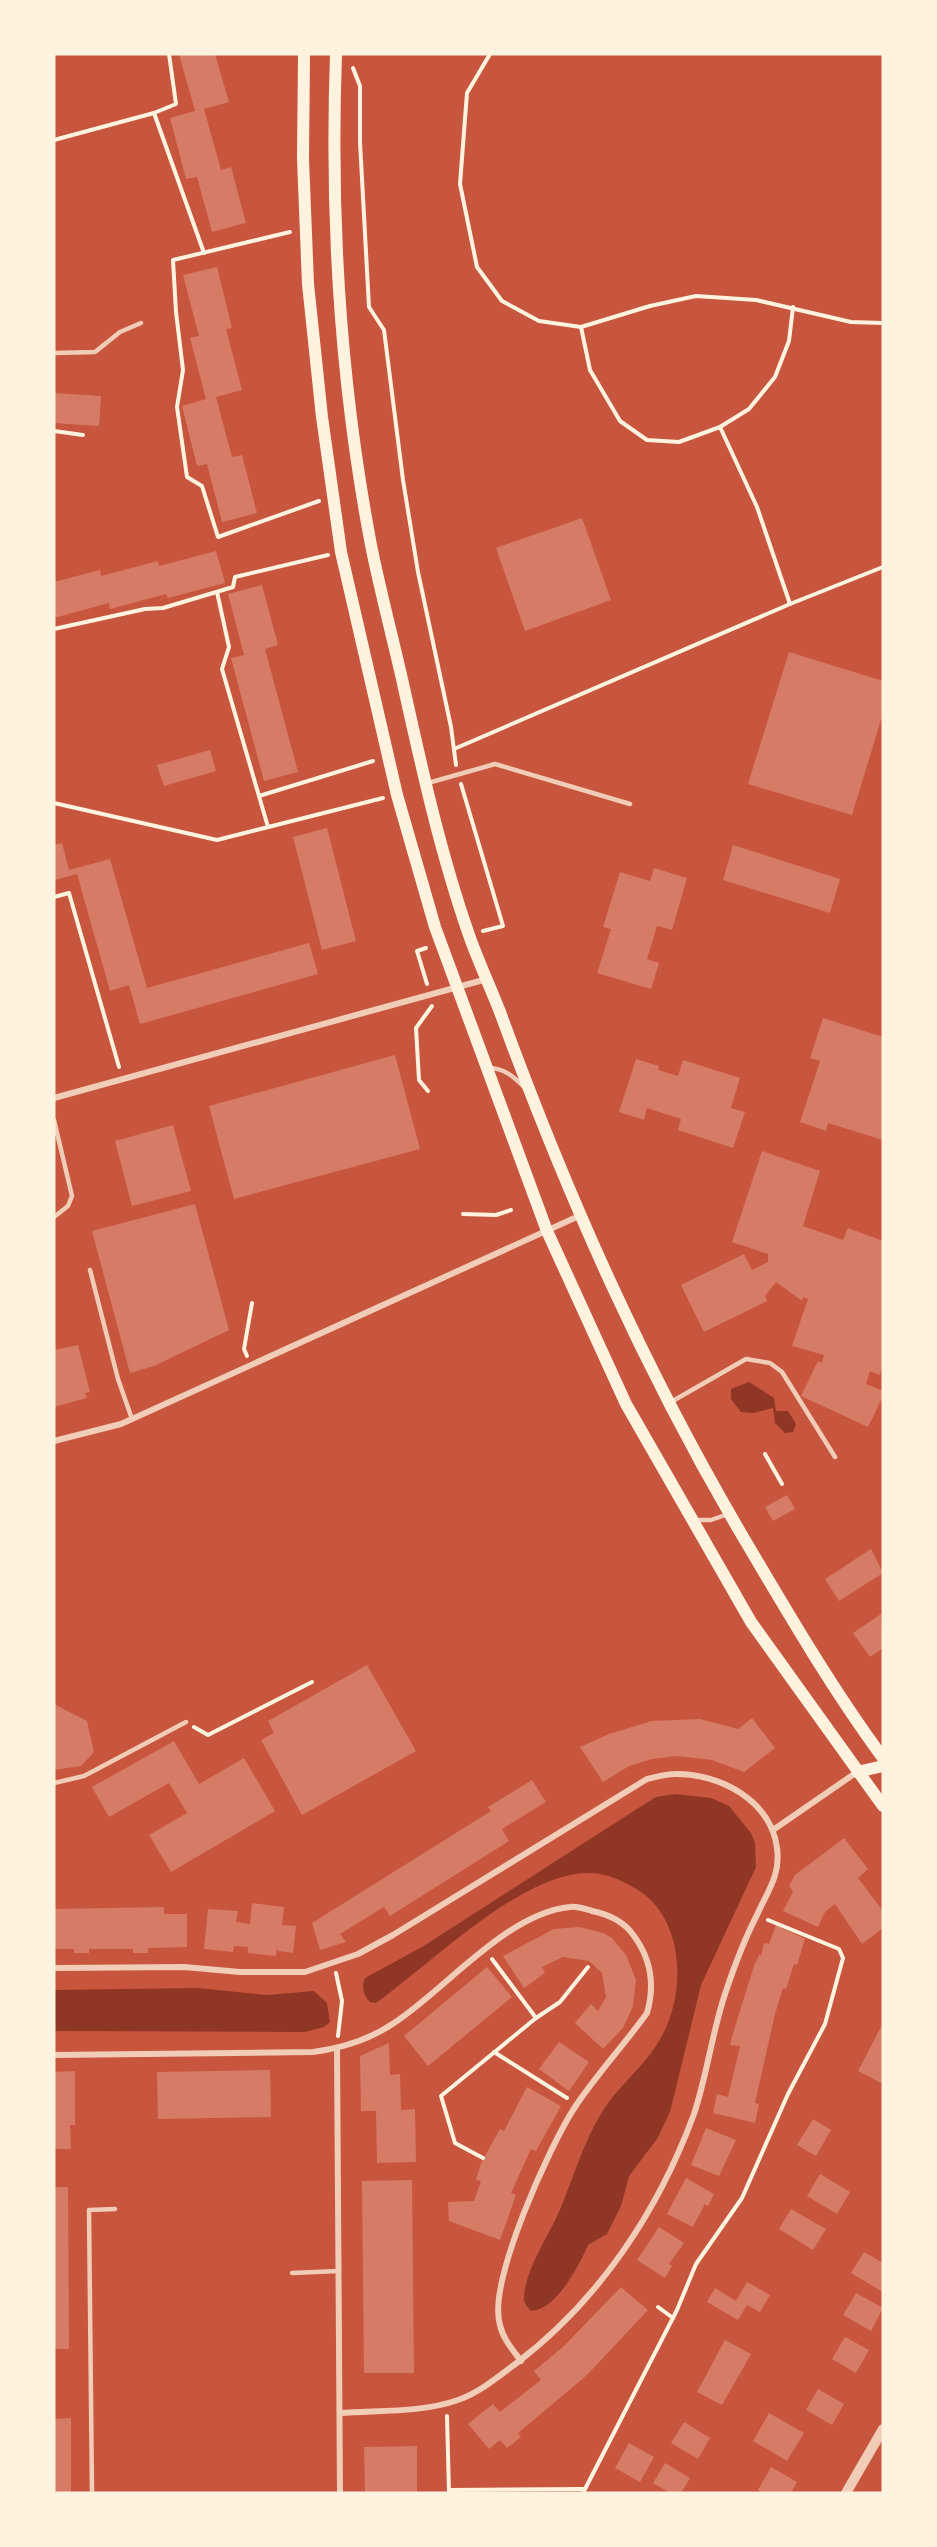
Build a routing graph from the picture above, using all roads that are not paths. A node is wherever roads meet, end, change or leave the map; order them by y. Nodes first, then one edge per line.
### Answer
1 (304, 54) edge
2 (336, 54) edge
3 (141, 323) dead end
4 (54, 353) edge
5 (426, 784) junction
6 (630, 804) dead end
7 (487, 979) junction
8 (456, 987) junction
9 (487, 1068) junction
10 (527, 1091) junction
11 (54, 1098) edge
12 (54, 1120) edge
13 (579, 1216) junction
14 (54, 1217) edge
15 (547, 1231) junction
16 (90, 1270) dead end
17 (668, 1404) junction
18 (132, 1419) junction
19 (54, 1441) edge
20 (835, 1457) dead end
21 (729, 1513) junction
22 (690, 1519) junction
23 (186, 1722) road end
24 (883, 1758) edge
25 (883, 1766) edge
26 (856, 1772) junction
27 (54, 1783) edge
28 (883, 1806) edge
29 (773, 1830) junction
30 (54, 1968) edge
31 (337, 2049) junction
32 (54, 2055) edge
33 (115, 2209) dead end
34 (339, 2271) junction
35 (292, 2273) dead end
36 (520, 2361) junction
37 (340, 2413) junction
38 (883, 2429) edge
39 (92, 2493) edge
40 (340, 2493) edge
41 (846, 2493) edge

1 - 8 main road
2 - 5 main road
3 - 4 lane
5 - 6 lane
5 - 7 main road
7 - 8 street
7 - 10 main road
8 - 9 main road
8 - 11 street
9 - 10 lane
9 - 15 main road
10 - 13 main road
12 - 14 lane
13 - 15 street
13 - 17 main road
15 - 18 street
15 - 22 main road
16 - 18 lane
17 - 20 lane
17 - 21 main road
18 - 19 street
21 - 22 lane
21 - 24 main road
22 - 26 main road
23 - 27 lane
25 - 26 main road
26 - 28 main road
26 - 29 street
29 - 30 street
29 - 36 street
31 - 32 street
31 - 34 street
31 - 36 street
33 - 39 lane
34 - 35 lane
34 - 37 street
36 - 37 street
37 - 40 street
38 - 41 street

